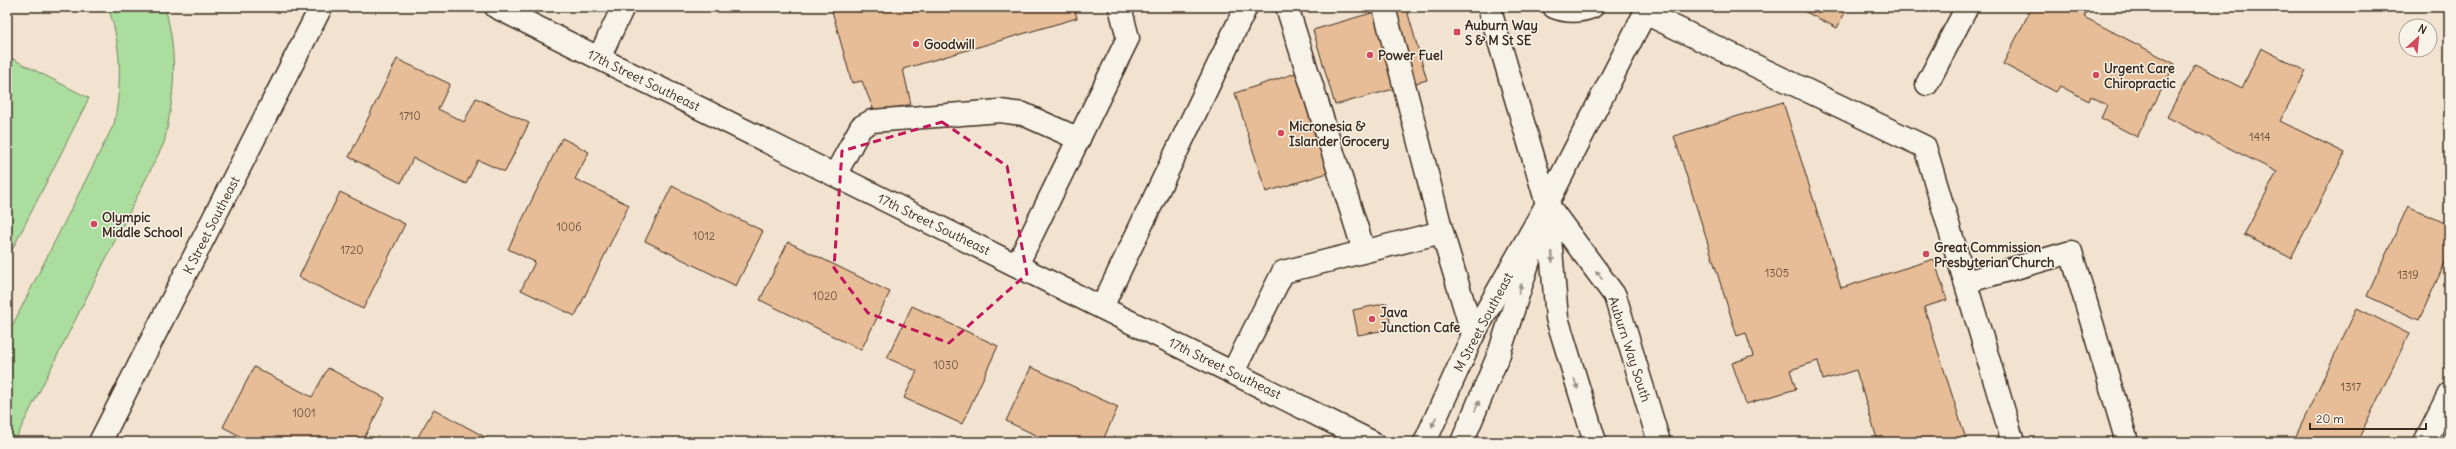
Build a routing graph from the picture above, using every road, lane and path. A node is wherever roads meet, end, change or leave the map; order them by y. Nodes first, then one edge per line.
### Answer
1 (321, 7) edge
2 (496, 7) edge
3 (623, 7) edge
4 (1246, 7) edge
5 (1287, 7) edge
6 (1384, 7) edge
7 (1489, 7) edge
8 (1554, 7) edge
9 (1592, 7) edge
10 (1966, 7) edge
11 (1127, 9) edge
12 (1647, 10) edge
13 (599, 58) junction
14 (1927, 84) dead end
15 (1079, 139) junction
16 (835, 175) junction
17 (1547, 204) junction
18 (1442, 232) junction
19 (1364, 251) junction
20 (1017, 265) junction
21 (1966, 282) junction
22 (1102, 307) junction
23 (1473, 335) junction
24 (1233, 372) junction
25 (2449, 394) edge
26 (100, 442) edge
27 (1372, 442) edge
28 (1425, 442) edge
29 (1462, 442) edge
30 (1595, 442) edge
31 (1659, 442) edge
32 (2013, 442) edge
33 (2127, 442) edge
34 (2425, 442) edge

1 - 26 street, K Street Southeast
2 - 13 street, 17th Street Southeast
3 - 13 street
4 - 22 street
5 - 19 street
6 - 18 street
7 - 17 street, Auburn Way South
8 - 9 street
10 - 14 street
11 - 15 street
12 - 17 street, M Street Southeast
12 - 21 street
13 - 16 street, 17th Street Southeast
15 - 16 street
15 - 20 street
16 - 20 street, 17th Street Southeast
17 - 23 street, M Street Southeast
29 -> 17 street, M Street Southeast
17 -> 30 street, Auburn Way South
31 -> 17 street, Auburn Way South
18 - 19 street
18 - 23 street
19 - 24 street
20 - 22 street, 17th Street Southeast
21 - 32 street
21 - 33 street
22 - 24 street, 17th Street Southeast
23 -> 28 street, M Street Southeast
24 - 27 street, 17th Street Southeast
25 - 34 street

